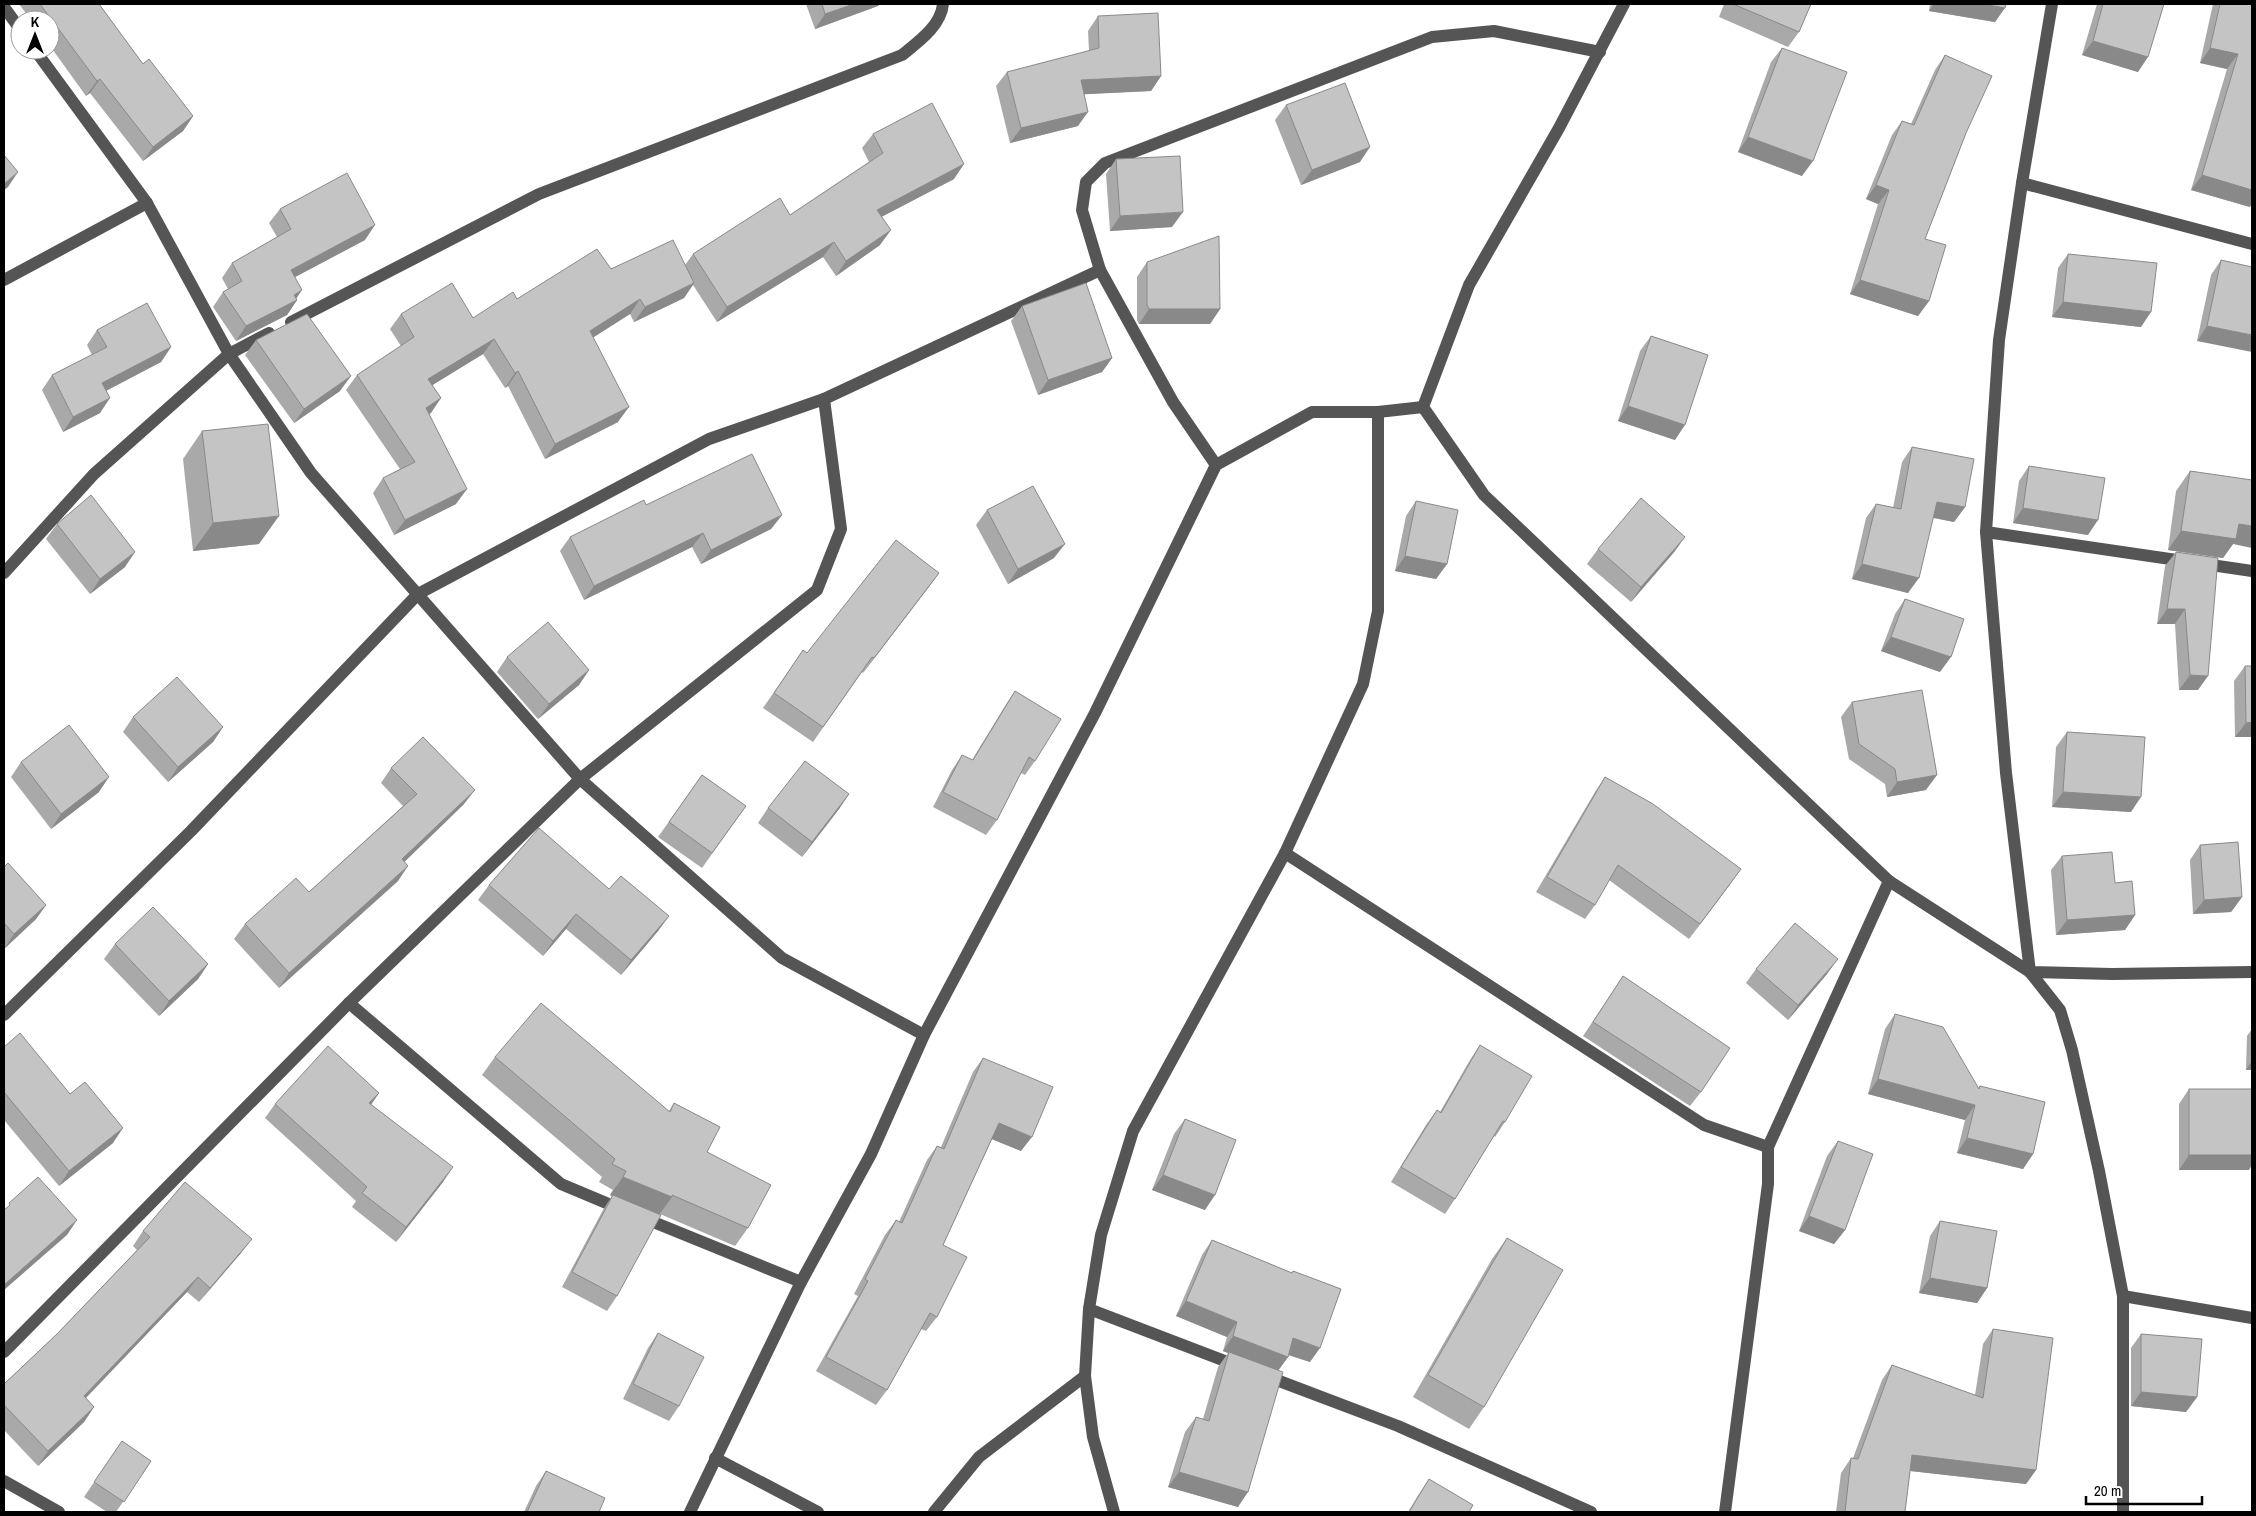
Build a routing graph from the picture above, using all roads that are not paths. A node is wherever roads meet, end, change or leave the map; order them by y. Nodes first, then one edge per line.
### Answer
1 (943, 4) edge
2 (1624, 4) edge
3 (2052, 4) edge
4 (1600, 52) junction
5 (42, 60) edge
6 (2022, 183) junction
7 (147, 203) junction
8 (2252, 244) edge
9 (1100, 270) junction
10 (4, 280) edge
11 (229, 354) junction
12 (824, 399) junction
13 (1423, 407) junction
14 (1378, 412) junction
15 (1216, 466) junction
16 (1986, 532) junction
17 (2252, 571) edge
18 (4, 573) edge
19 (418, 594) junction
20 (580, 779) junction
21 (1285, 853) junction
22 (1888, 881) junction
23 (2030, 972) junction
24 (2252, 972) edge
25 (349, 1003) junction
26 (4, 1015) edge
27 (924, 1035) junction
28 (1768, 1147) junction
29 (801, 1282) junction
30 (2123, 1296) junction
31 (1089, 1309) junction
32 (2252, 1318) edge
33 (4, 1352) edge
34 (1085, 1376) junction
35 (716, 1458) junction
36 (4, 1481) edge
37 (59, 1512) edge
38 (690, 1512) edge
39 (818, 1512) edge
40 (934, 1512) edge
41 (1114, 1512) edge
42 (1591, 1512) edge
43 (1725, 1512) edge
44 (2123, 1512) edge

1 - 11 street
2 - 4 street
3 - 6 street
4 - 9 street
4 - 13 street
5 - 7 street
6 - 8 street
6 - 16 street
7 - 10 street
7 - 11 street
9 - 12 street
9 - 15 street
11 - 18 street
11 - 19 street
12 - 19 street
12 - 20 street
13 - 14 street
13 - 22 street
14 - 15 street
14 - 21 street
15 - 27 street
16 - 17 street
16 - 23 street
19 - 20 street
19 - 26 street
20 - 25 street
20 - 27 street
21 - 28 street
21 - 31 street
22 - 23 street
22 - 28 street
23 - 24 street
23 - 30 street
25 - 29 street
25 - 33 street
27 - 29 street
28 - 43 street
29 - 35 street
30 - 32 street
30 - 44 street
31 - 34 street
31 - 42 street
34 - 40 street
34 - 41 street
35 - 38 street
35 - 39 street
36 - 37 street

